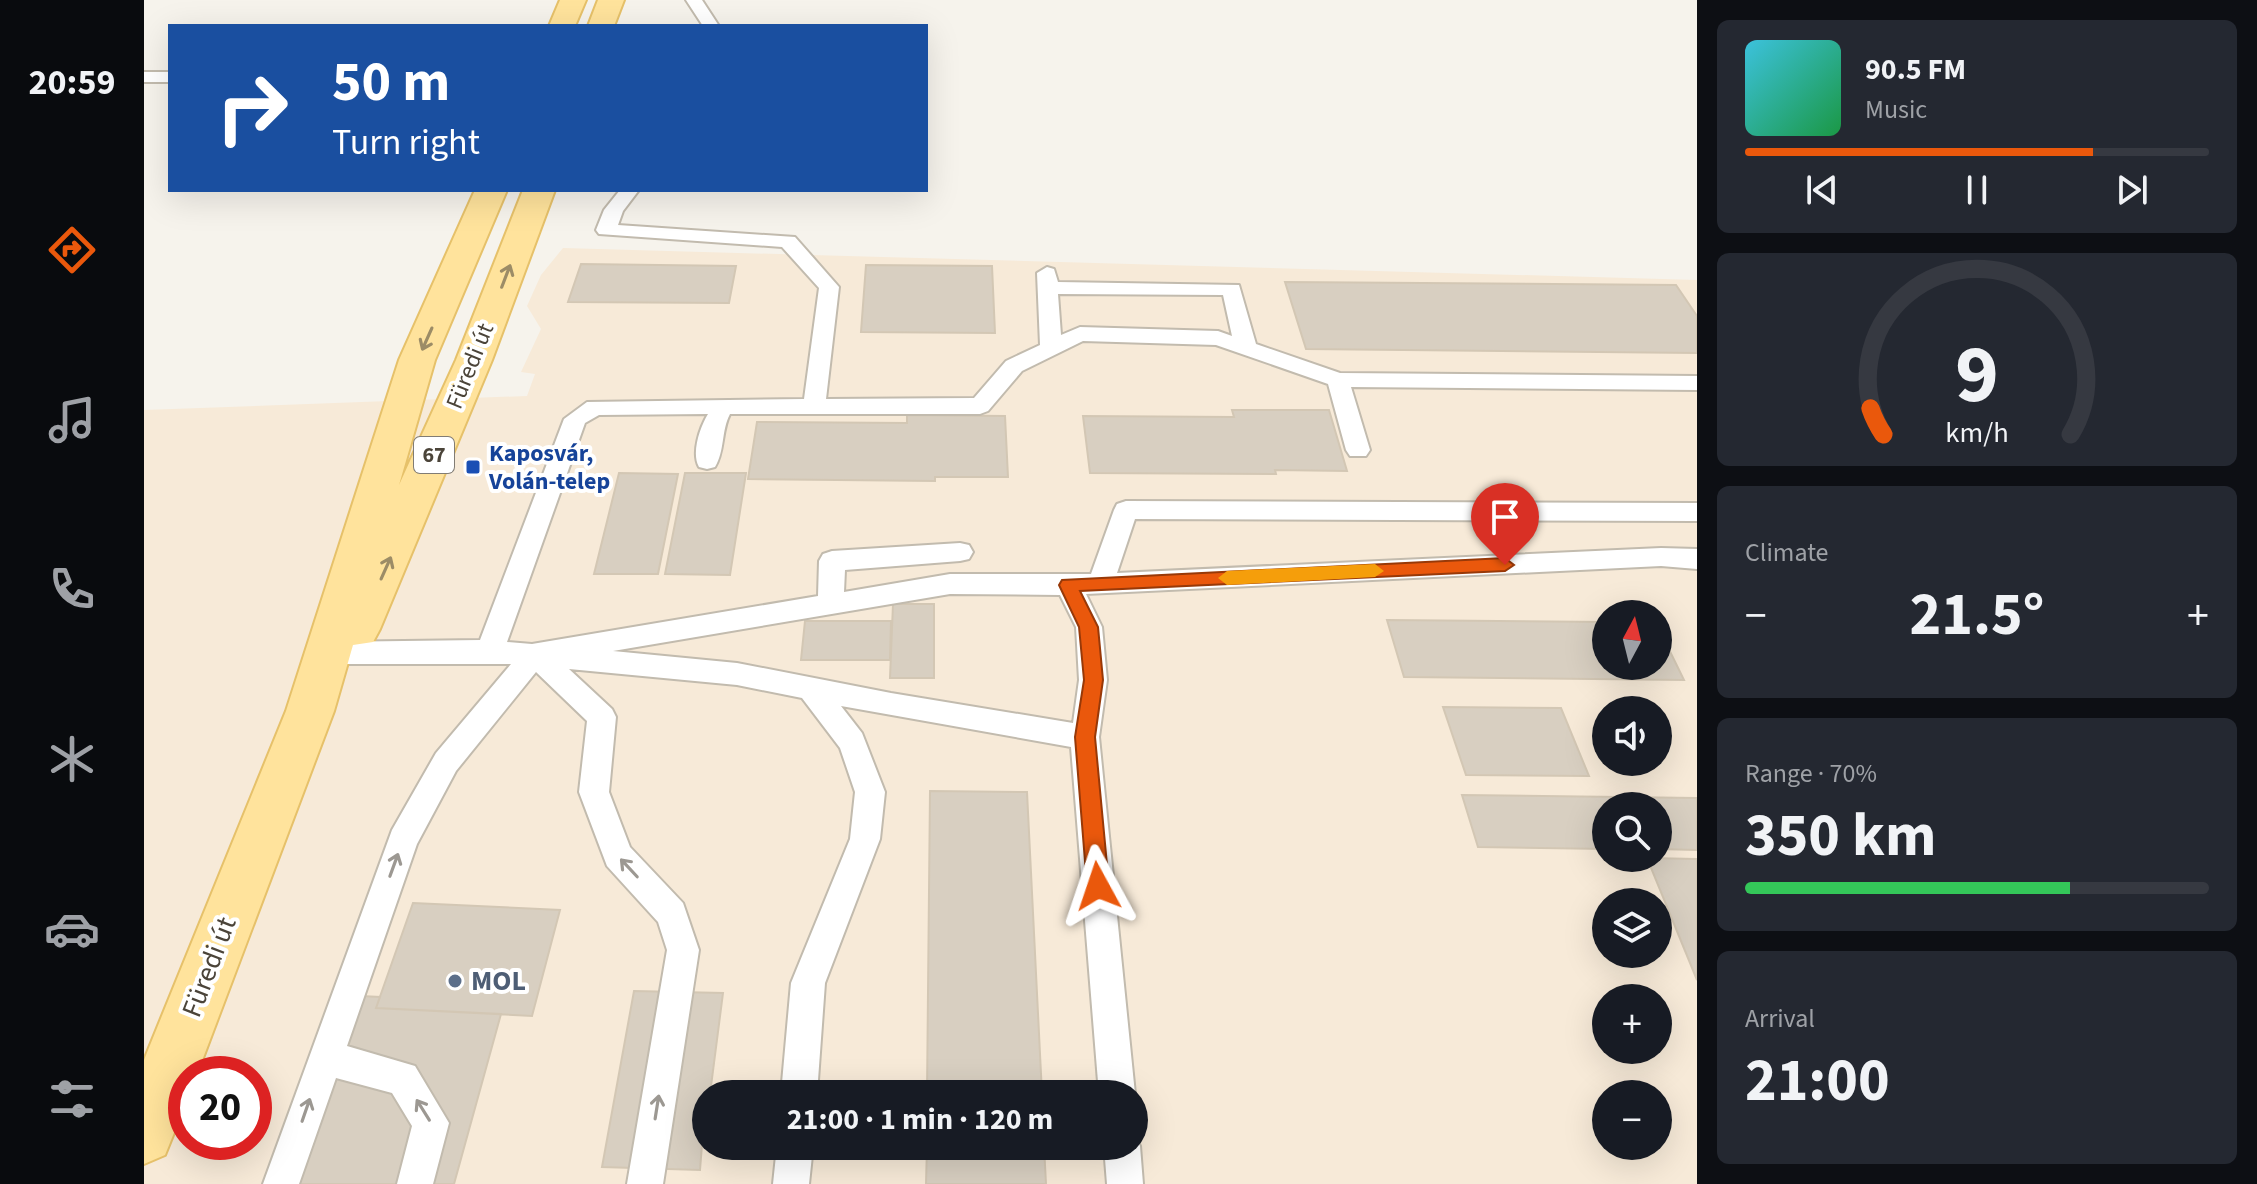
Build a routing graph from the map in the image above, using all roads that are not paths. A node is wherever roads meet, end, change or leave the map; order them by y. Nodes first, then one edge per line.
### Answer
1 (573, 0) edge
2 (611, 0) edge
3 (694, 0) edge
4 (563, 24) edge
5 (602, 24) edge
6 (710, 24) edge
7 (144, 77) edge
8 (168, 77) edge
9 (490, 192) edge
10 (538, 192) edge
11 (628, 192) edge
12 (1051, 348) junction
13 (1246, 348) junction
14 (1338, 380) junction
15 (1697, 383) edge
16 (724, 406) junction
17 (814, 406) junction
18 (1358, 450) dead end
19 (707, 461) dead end
20 (1697, 512) edge
21 (960, 552) dead end
22 (1697, 559) edge
23 (1100, 584) junction
24 (1068, 585) junction
25 (831, 603) junction
26 (490, 651) junction
27 (337, 653) junction
28 (535, 654) junction
29 (810, 688) junction
30 (1085, 737) junction
31 (324, 1058) junction
32 (800, 1080) edge
33 (1116, 1080) edge
34 (144, 1134) edge
35 (794, 1160) edge
36 (1123, 1160) edge
37 (281, 1184) edge
38 (415, 1184) edge
39 (645, 1184) edge
40 (791, 1184) edge
41 (1125, 1184) edge

1 - 4 main road
2 - 5 main road
3 - 6 lane
7 - 8 lane
9 -> 27 main road, Füredi út / 67
27 -> 10 main road, Füredi út / 67
11 - 17 lane
12 - 13 lane
12 - 13 lane
12 - 17 lane
13 - 14 lane
14 - 15 lane
14 - 18 lane
16 - 17 lane
16 - 19 lane
16 - 26 lane
20 - 23 lane
21 - 25 lane
22 - 23 lane
23 - 24 lane
24 - 25 lane
24 - 30 lane
25 - 28 lane
26 - 27 lane
26 - 28 lane
27 - 34 main road, Füredi út / 67
28 - 29 lane
31 -> 28 lane
39 -> 28 lane
29 - 30 lane
29 - 32 lane
30 - 33 lane
37 -> 31 lane
38 -> 31 lane
35 - 40 lane
36 - 41 lane

